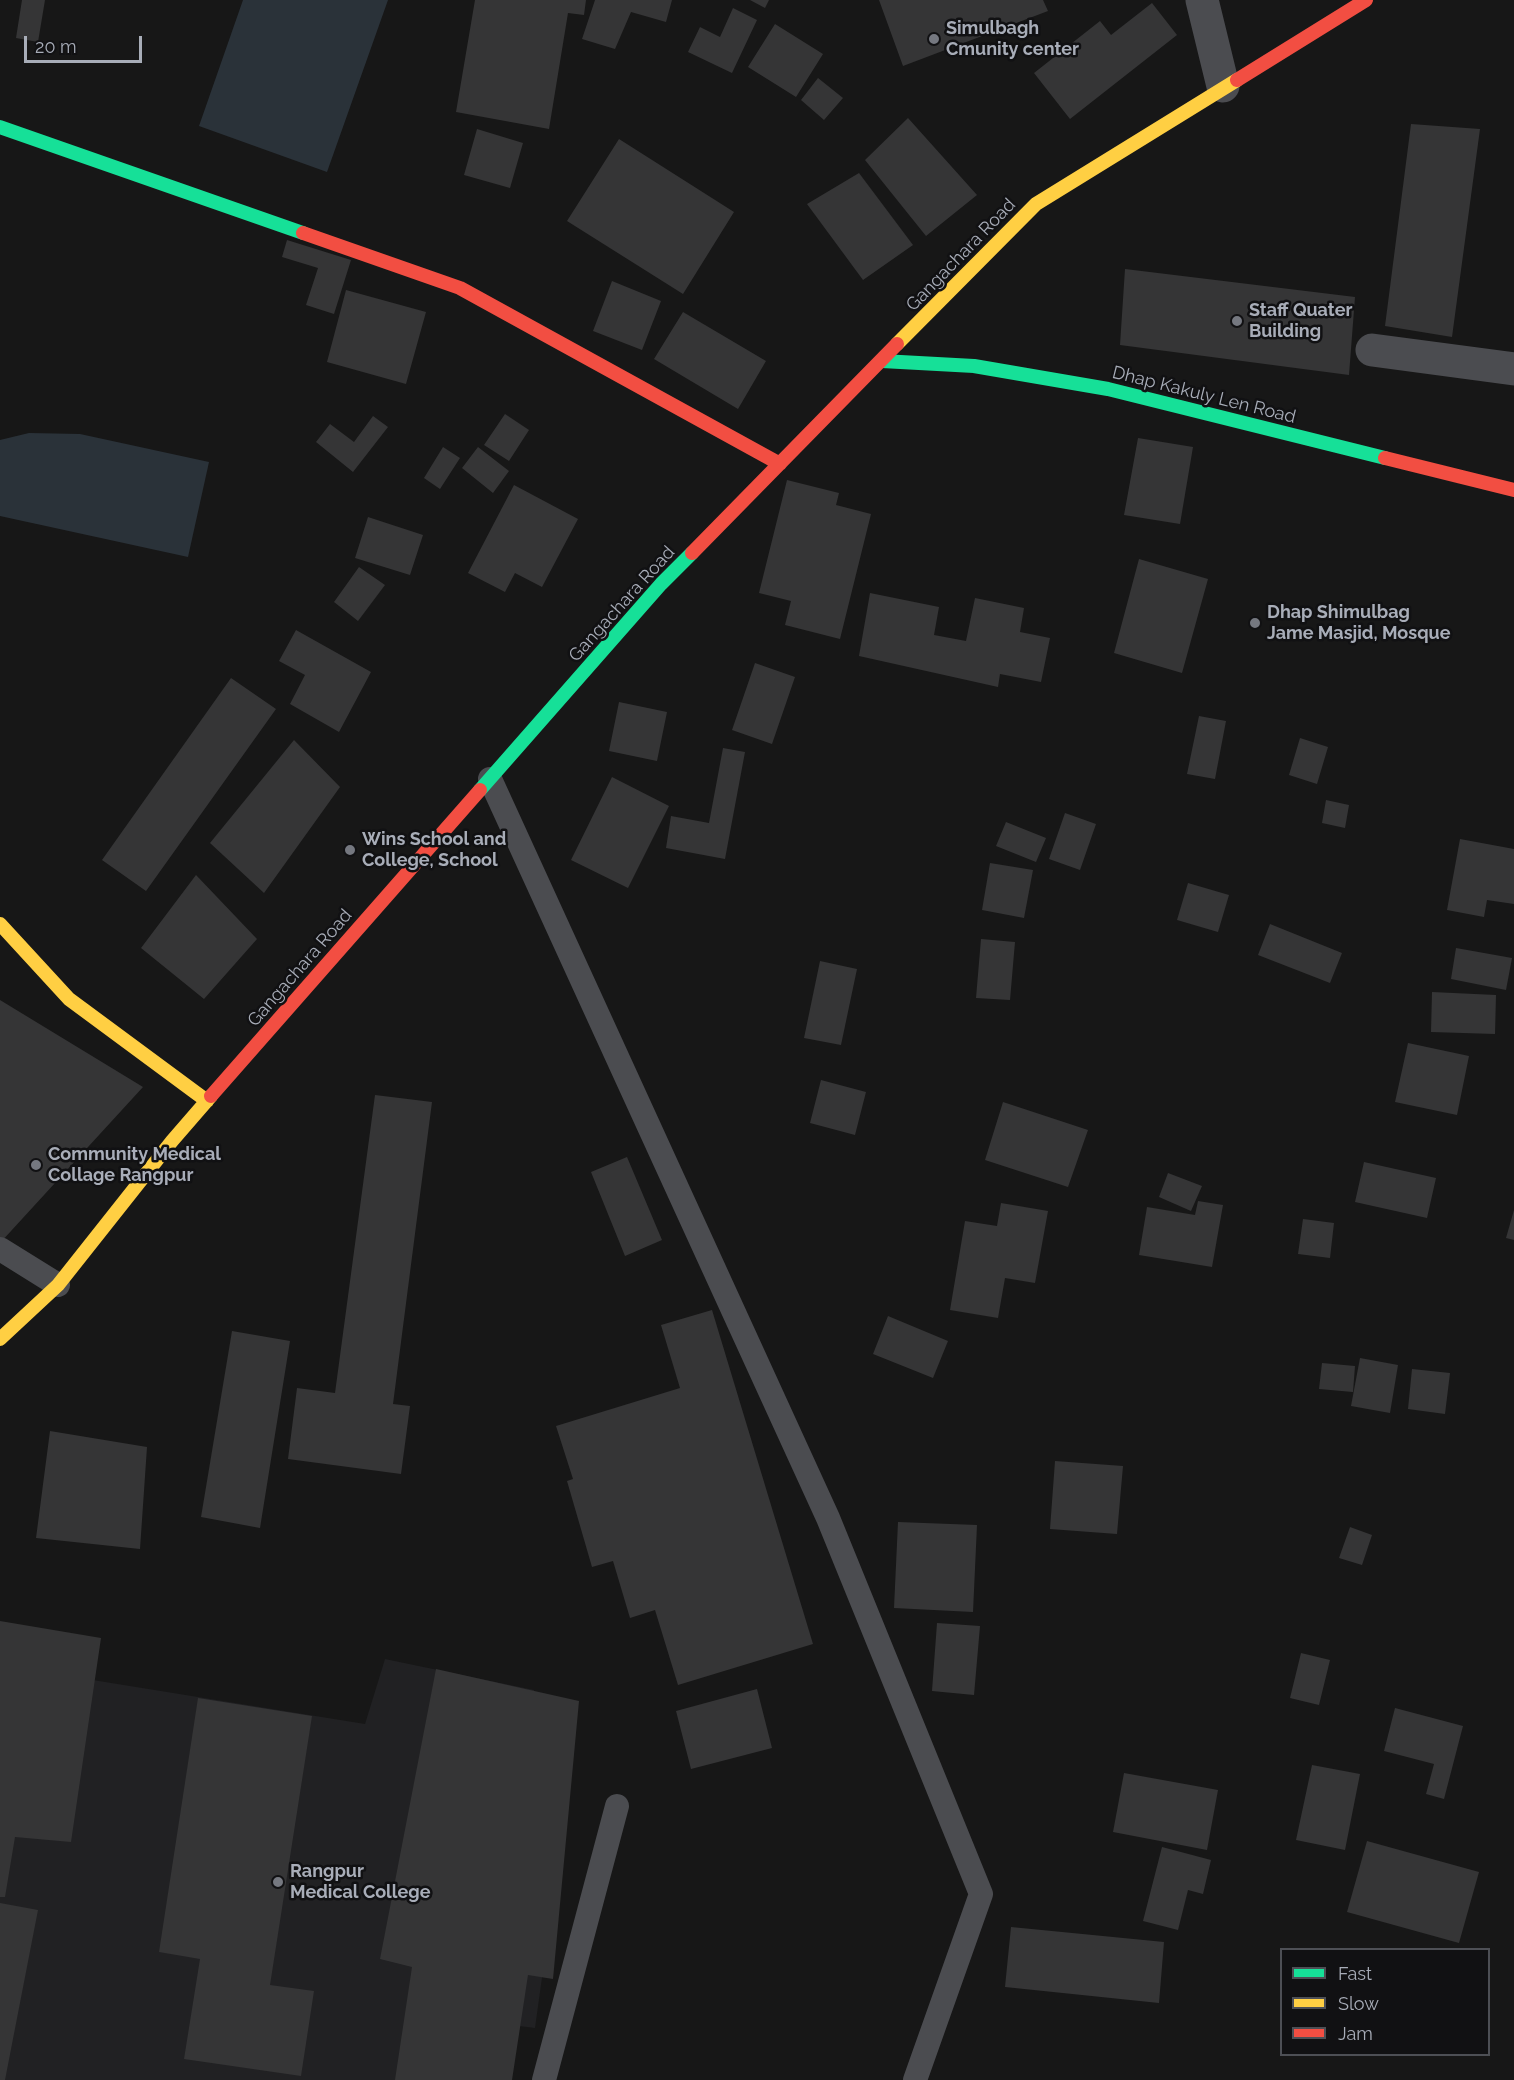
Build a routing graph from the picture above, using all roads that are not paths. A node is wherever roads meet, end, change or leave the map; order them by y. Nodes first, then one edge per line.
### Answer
1 (1202, 0) edge
2 (1366, 0) edge
3 (1223, 86) junction
4 (0, 127) edge
5 (1372, 350) dead end
6 (882, 361) junction
7 (1514, 369) edge
8 (780, 464) junction
9 (1514, 490) edge
10 (490, 779) junction
11 (0, 924) edge
12 (207, 1101) junction
13 (0, 1249) edge
14 (58, 1285) junction
15 (0, 1339) edge
16 (617, 1806) dead end
17 (544, 2080) edge
18 (915, 2080) edge

1 - 3 street
2 - 3 main road, Gangachara Road
3 - 6 main road, Gangachara Road
4 - 8 main road
5 - 7 street
6 - 8 main road, Gangachara Road
6 - 9 main road, Dhap Kakuly Len Road
8 - 10 main road, Gangachara Road
10 - 12 main road, Gangachara Road
10 - 18 lane
11 - 12 main road
12 - 14 main road, Gangachara Road
13 - 14 lane
14 - 15 main road, Gangachara Road
16 - 17 lane

